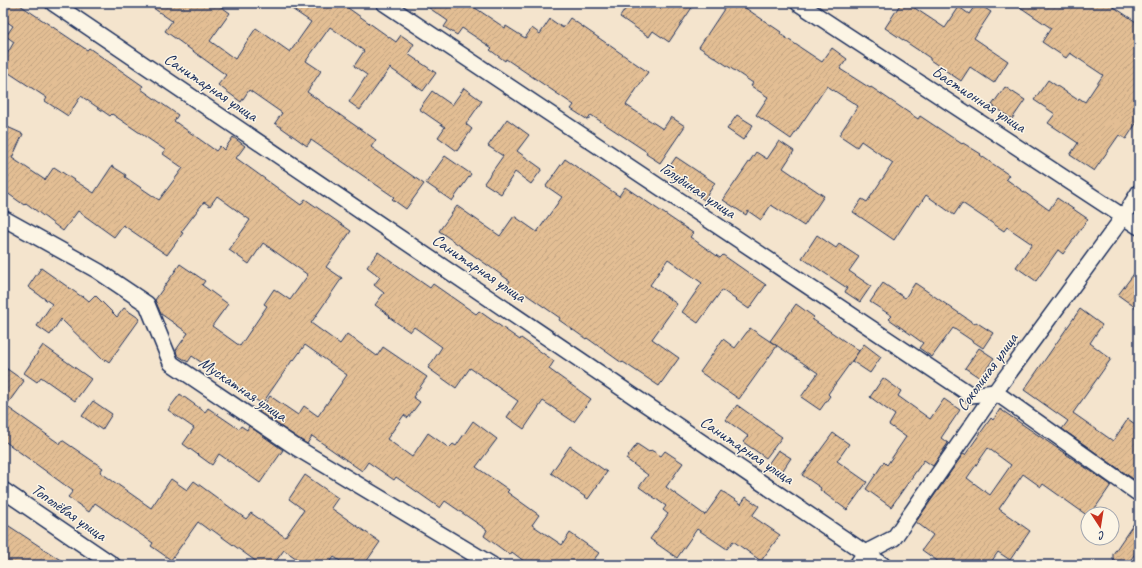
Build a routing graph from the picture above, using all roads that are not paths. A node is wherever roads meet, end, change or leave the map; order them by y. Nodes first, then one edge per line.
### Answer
1 (53, 3) edge
2 (384, 3) edge
3 (798, 3) edge
4 (1139, 192) edge
5 (1124, 216) junction
6 (3, 218) edge
7 (1139, 227) edge
8 (995, 392) junction
9 (3, 490) edge
10 (1139, 494) edge
11 (861, 559) edge
12 (113, 565) edge
13 (492, 565) edge
14 (883, 565) edge

1 - 11 street, Санитарная улица
2 - 8 street, Голубиная улица
3 - 5 street, Бастионная улица
4 - 5 street, Соколиная улица
5 - 7 street, Бастионная улица
5 - 8 street, Соколиная улица
6 - 13 street, Мускатная улица
8 - 10 street
8 - 11 street, Соколиная улица
9 - 12 street, Тополёвая улица
11 - 14 street, Санитарная улица

